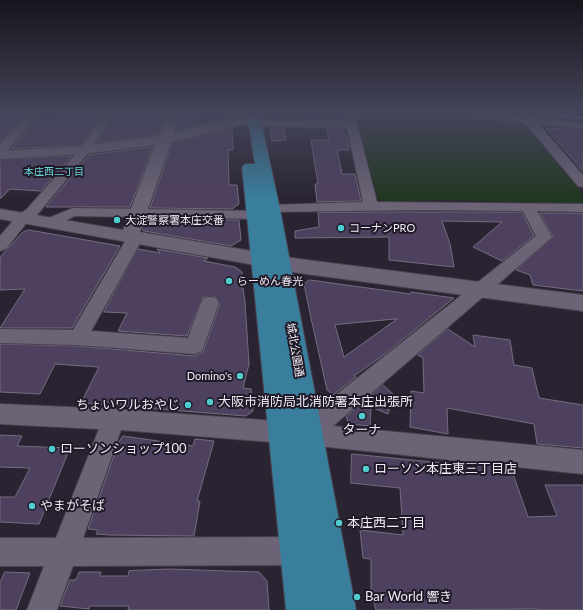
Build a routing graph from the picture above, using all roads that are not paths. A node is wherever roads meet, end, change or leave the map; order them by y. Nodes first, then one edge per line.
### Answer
1 (9, 141) edge
2 (91, 141) edge
3 (147, 141) edge
4 (164, 141) edge
5 (251, 141) edge
6 (255, 141) edge
7 (355, 141) edge
8 (547, 141) edge
9 (85, 150) junction
10 (0, 151) edge
11 (0, 155) edge
12 (583, 183) edge
13 (371, 205) junction
14 (528, 207) junction
15 (583, 208) edge
16 (271, 209) junction
17 (139, 213) junction
18 (0, 214) edge
19 (256, 215) junction
20 (23, 218) junction
21 (49, 223) junction
22 (132, 238) junction
23 (0, 246) edge
24 (270, 261) junction
25 (480, 289) junction
26 (210, 303) dead end
27 (583, 303) edge
28 (0, 336) edge
29 (78, 338) junction
30 (0, 414) edge
31 (114, 419) junction
32 (296, 433) junction
33 (583, 462) edge
34 (298, 551) junction
35 (0, 552) edge
36 (65, 552) junction
37 (42, 610) edge
38 (304, 610) edge
39 (338, 610) edge

1 - 10 street
2 - 9 street
3 - 9 street
4 - 17 street
5 - 19 main road, 城北公園通
6 - 16 main road, 城北公園通
7 - 13 street
8 - 12 street
9 - 11 street
9 - 20 street
13 - 14 street
13 - 16 street
14 - 15 street
14 - 25 street
16 - 24 main road, 城北公園通
17 - 19 street
17 - 21 street
17 - 22 street
18 - 20 street
19 - 24 main road, 城北公園通
20 - 21 street
20 - 23 street
21 - 22 street
22 - 24 street
22 - 29 street
24 - 25 street
24 - 32 main road, 城北公園通
25 - 27 street
25 - 32 street
26 - 29 street
28 - 29 street
30 - 31 street
31 - 32 street
31 - 36 street
32 - 33 street
32 - 34 main road, 城北公園通
32 - 39 main road, 城北公園通
34 - 36 street
34 - 38 main road, 城北公園通
35 - 36 street
36 - 37 street

